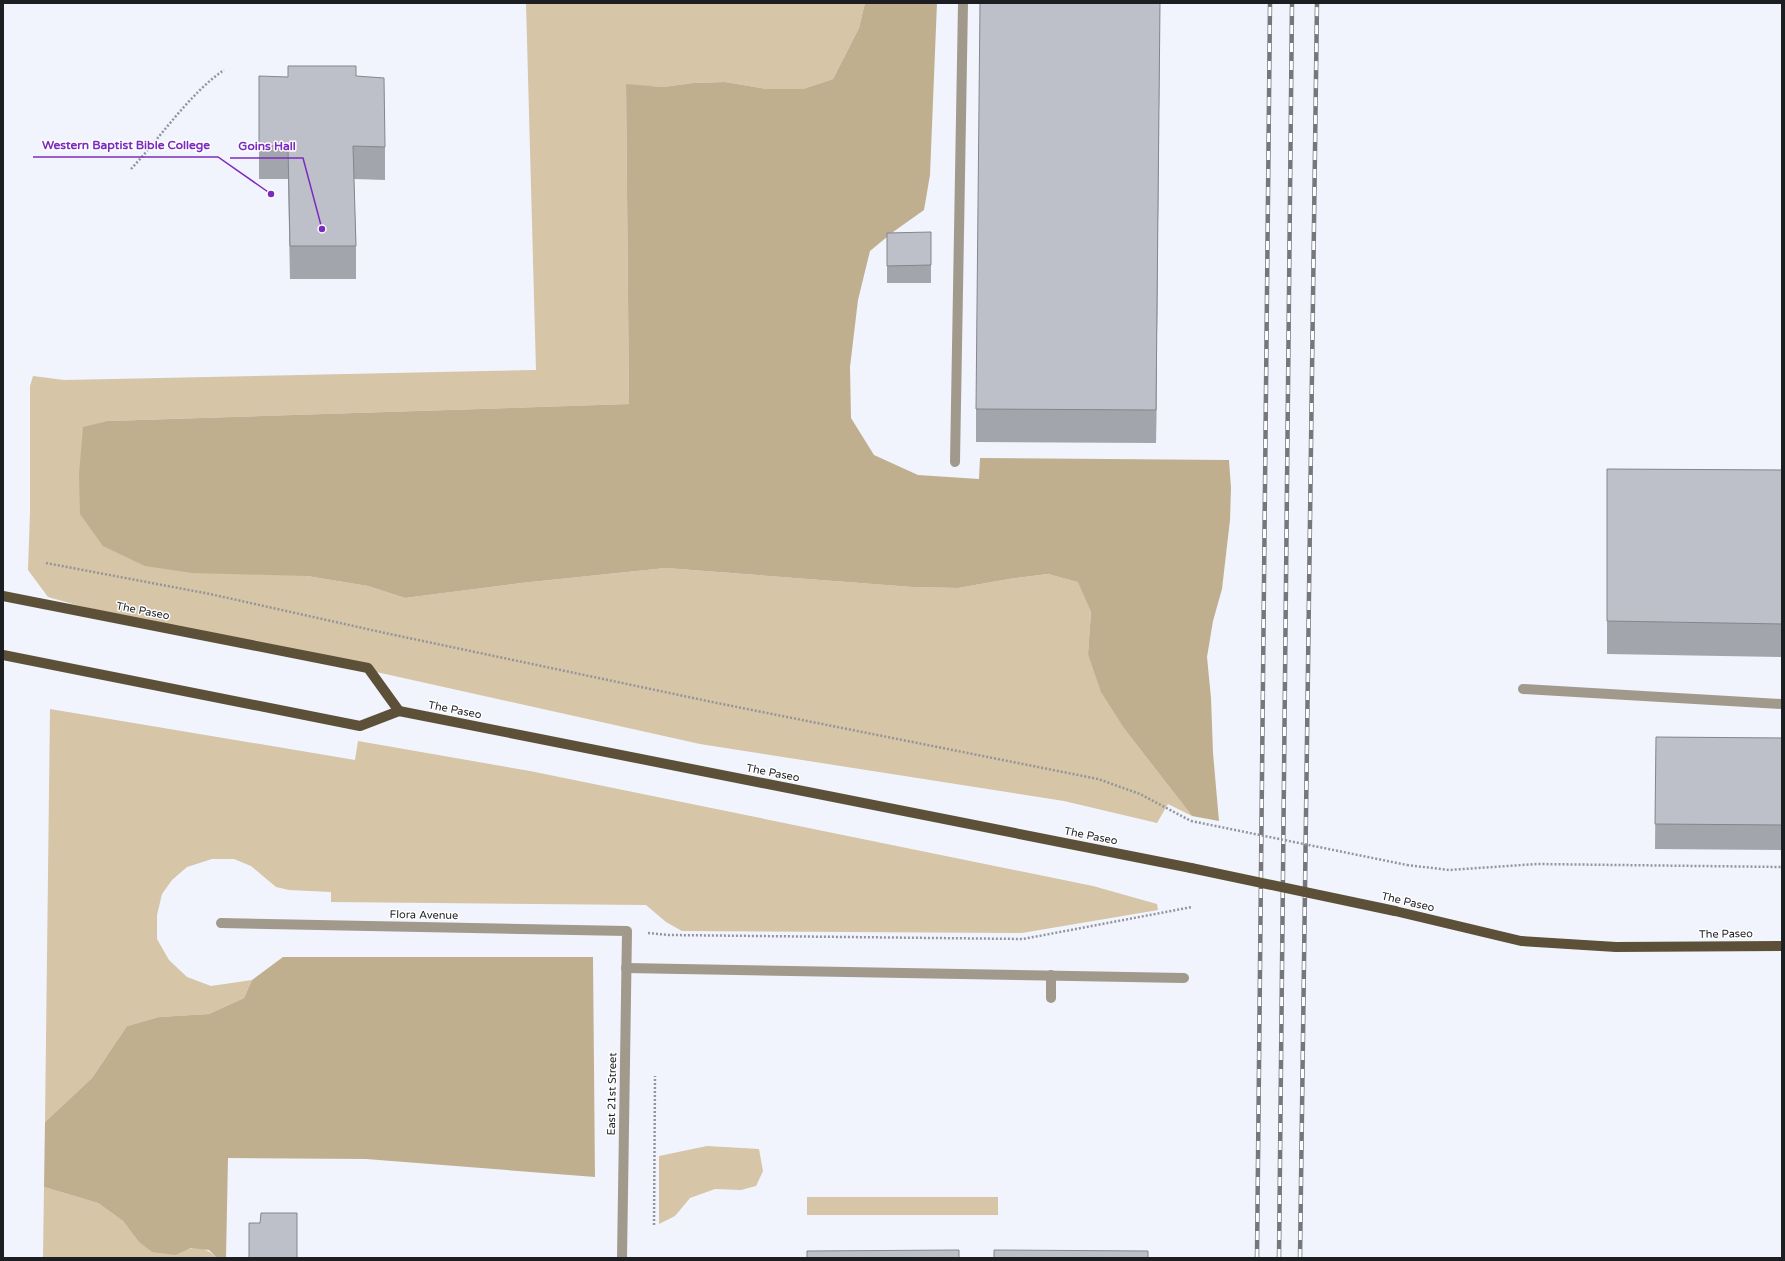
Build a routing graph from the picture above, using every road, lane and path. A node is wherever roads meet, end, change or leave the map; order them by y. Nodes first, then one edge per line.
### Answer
1 (963, 3) edge
2 (224, 70) dead end
3 (132, 169) dead end
4 (955, 462) dead end
5 (46, 563) dead end
6 (3, 596) edge
7 (3, 655) edge
8 (1523, 689) dead end
9 (1782, 704) edge
10 (399, 711) junction
11 (1782, 867) edge
12 (1192, 907) dead end
13 (220, 923) dead end
14 (627, 931) junction
15 (1782, 946) edge
16 (626, 968) junction
17 (1051, 976) junction
18 (1184, 978) dead end
19 (1051, 998) dead end
20 (655, 1076) dead end
21 (654, 1225) dead end
22 (622, 1258) edge

1 - 4 street
2 - 3 path
5 - 11 path, bridge
6 - 10 main road, The Paseo
7 - 10 main road
8 - 9 street
10 - 15 main road, The Paseo, bridge
12 - 14 path
13 - 14 street, Flora Avenue
14 - 16 street, East 21st Street
16 - 17 street
16 - 22 street, East 21st Street
17 - 18 street
17 - 19 street
20 - 21 path

